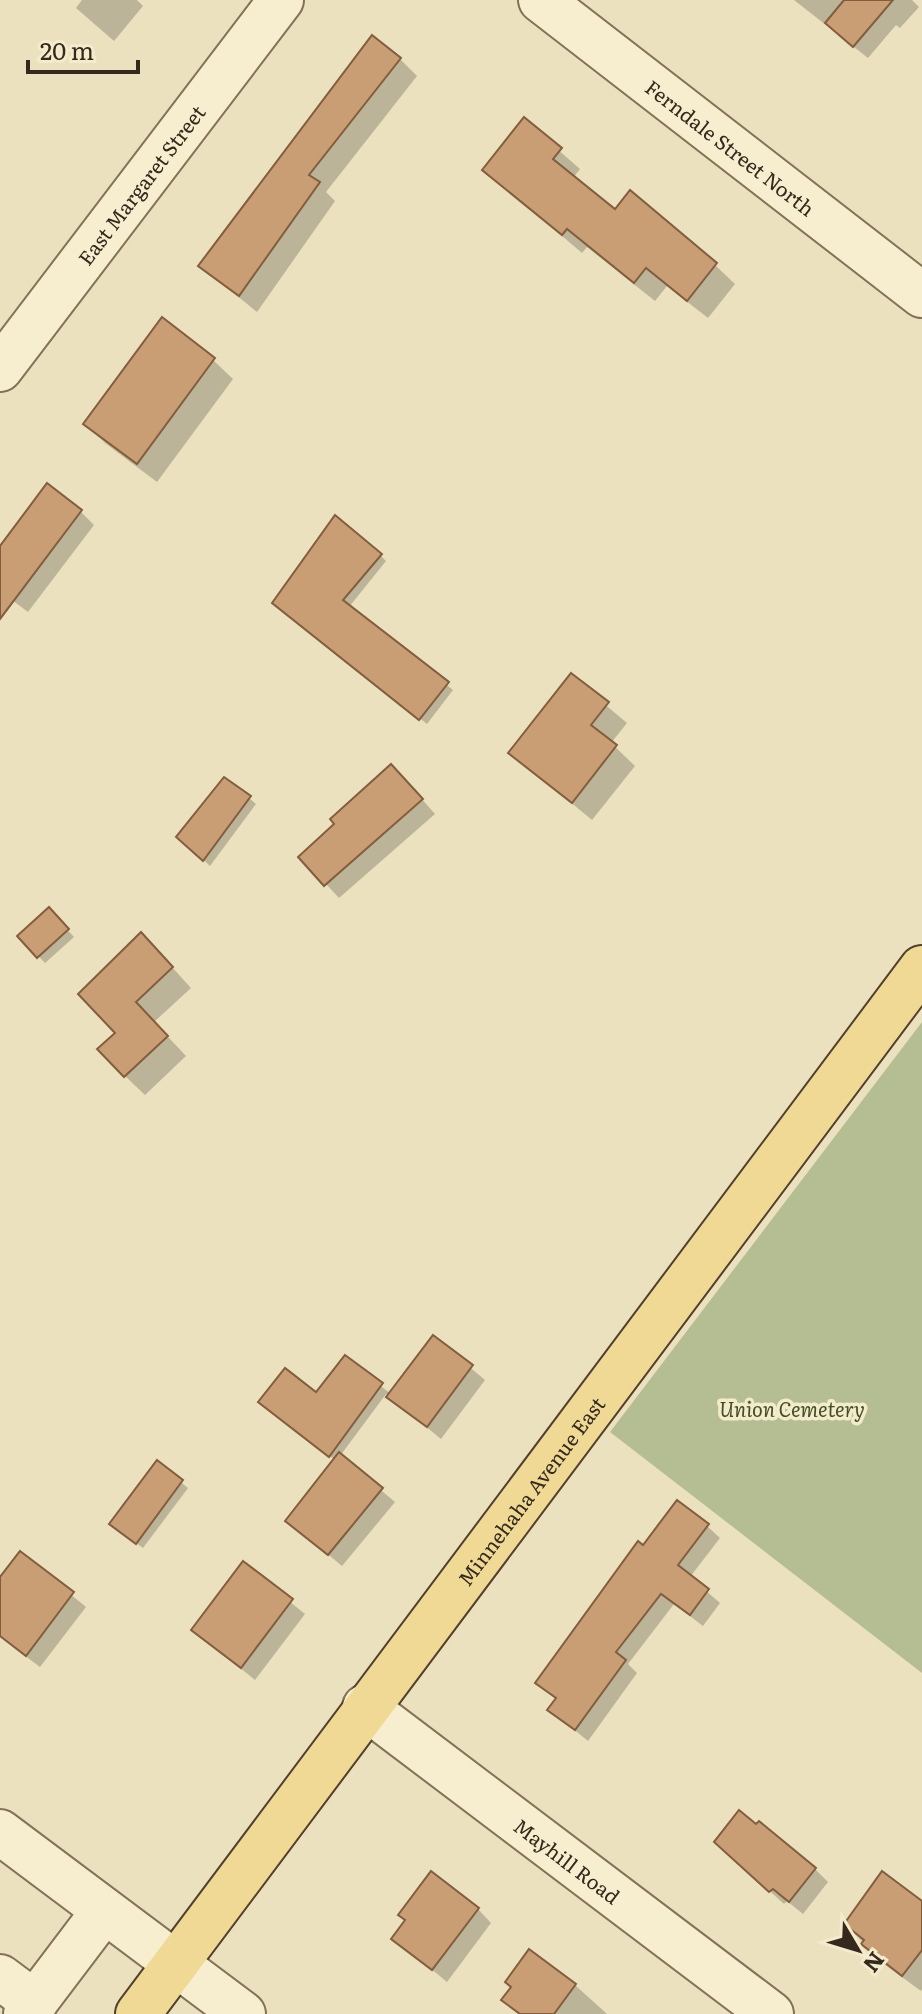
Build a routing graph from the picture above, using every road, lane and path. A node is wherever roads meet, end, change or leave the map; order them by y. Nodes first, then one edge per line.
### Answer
1 (281, 0) edge
2 (541, 0) edge
3 (922, 295) edge
4 (0, 369) edge
5 (922, 968) edge
6 (365, 1707) junction
7 (0, 1832) edge
8 (104, 1911) junction
9 (177, 1962) junction
10 (0, 1977) edge
11 (30, 2008) edge
12 (138, 2014) edge
13 (243, 2014) edge
14 (771, 2014) edge

1 - 4 street, East Margaret Street
2 - 3 street, Ferndale Street North
5 - 6 main road, Minnehaha Avenue East
6 - 9 main road, Minnehaha Avenue East
6 - 14 street, Mayhill Road
7 - 8 street
8 - 9 street
8 - 11 street
9 - 12 main road, Minnehaha Avenue East
9 - 13 street
10 - 11 street

